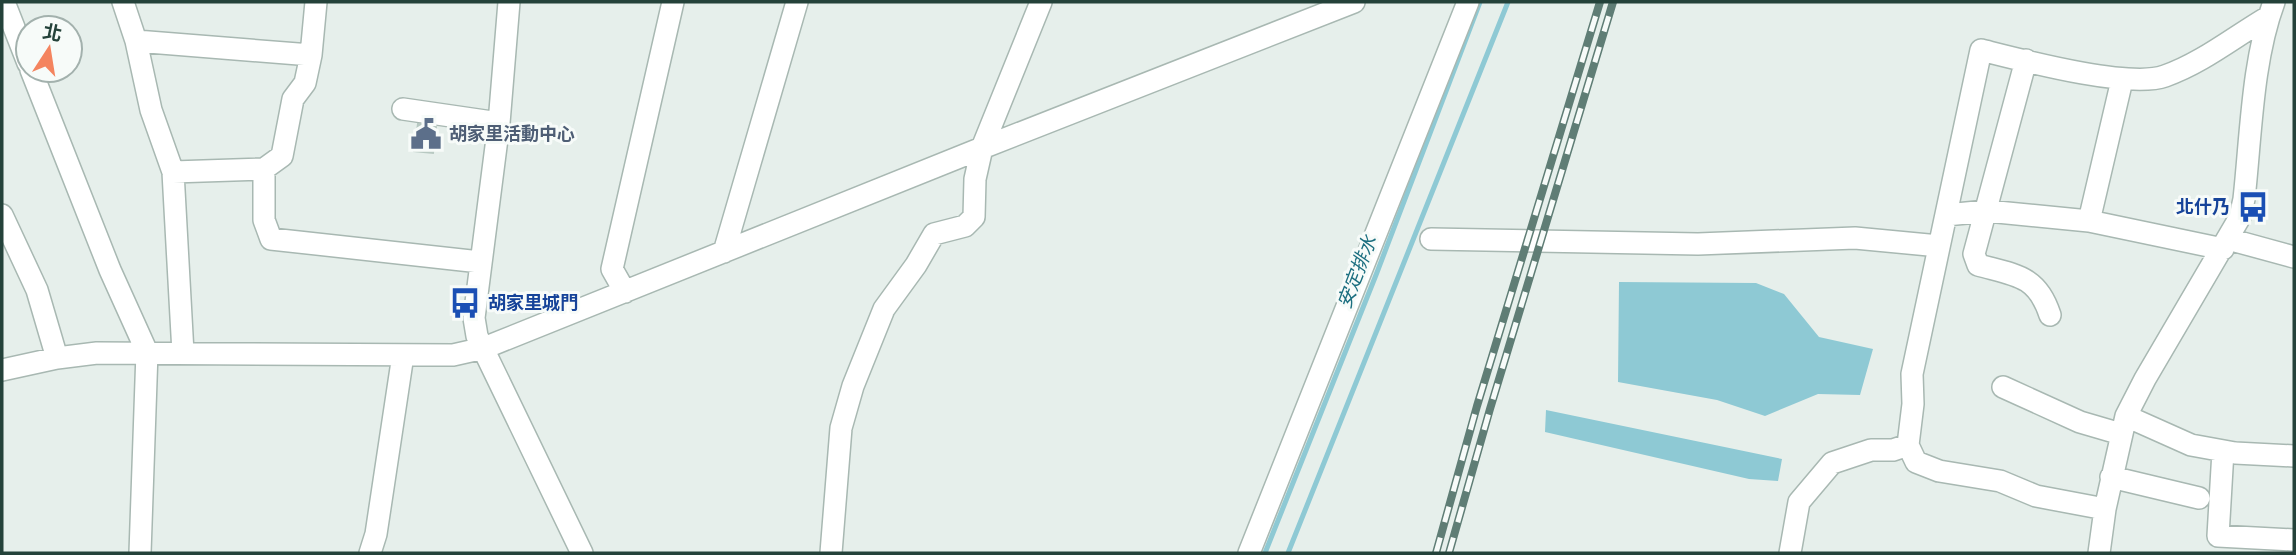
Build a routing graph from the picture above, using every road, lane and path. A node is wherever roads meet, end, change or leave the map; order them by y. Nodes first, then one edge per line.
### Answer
1 (4, 2) edge
2 (123, 2) edge
3 (316, 2) edge
4 (509, 2) edge
5 (673, 2) edge
6 (797, 2) edge
7 (1041, 2) edge
8 (1354, 2) edge
9 (1468, 2) edge
10 (2271, 10) edge
11 (14, 27) edge
12 (136, 41) junction
13 (311, 55) junction
14 (2026, 60) junction
15 (2122, 80) junction
16 (37, 84) edge
17 (403, 109) dead end
18 (499, 123) junction
19 (982, 148) junction
20 (264, 169) junction
21 (173, 172) junction
22 (1987, 211) junction
23 (2, 215) edge
24 (1946, 215) junction
25 (2089, 221) junction
26 (1431, 239) dead end
27 (2225, 244) junction
28 (1940, 246) junction
29 (724, 252) junction
30 (2294, 257) edge
31 (480, 262) junction
32 (625, 292) junction
33 (2050, 315) dead end
34 (484, 348) junction
35 (147, 352) junction
36 (183, 353) junction
37 (403, 355) junction
38 (57, 358) junction
39 (2, 370) edge
40 (2003, 387) dead end
41 (2123, 425) junction
42 (1908, 445) junction
43 (2223, 451) junction
44 (2294, 456) edge
45 (2112, 477) junction
46 (2199, 498) dead end
47 (2105, 509) junction
48 (2294, 540) edge
49 (140, 553) edge
50 (370, 553) edge
51 (582, 553) edge
52 (831, 553) edge
53 (1249, 553) edge
54 (1790, 553) edge
55 (2099, 553) edge

1 - 11 street
2 - 12 street
3 - 13 street
4 - 18 street
5 - 32 street
6 - 29 street
7 - 19 street
8 - 19 street
9 - 53 street
10 - 15 street
10 - 27 street
12 - 13 street
12 - 21 street
13 - 20 street
14 - 15 street
14 - 22 street
14 - 24 street
15 - 25 street
16 - 35 street
17 - 18 street
18 - 31 street
19 - 29 street
19 - 52 street
20 - 21 street
20 - 31 street
21 - 36 street
22 - 24 street
22 - 25 street
22 - 33 street
23 - 38 street
24 - 28 street
25 - 27 street
26 - 28 street
27 - 30 street
27 - 41 street
28 - 42 street
29 - 32 street
31 - 34 street
32 - 34 street
34 - 37 street
34 - 51 street
35 - 36 street
35 - 38 street
35 - 49 street
36 - 37 street
37 - 50 street
38 - 39 street
40 - 41 street
41 - 43 street
41 - 45 street
42 - 47 street
42 - 54 street
43 - 44 street
43 - 48 street
45 - 46 street
45 - 47 street
47 - 55 street

